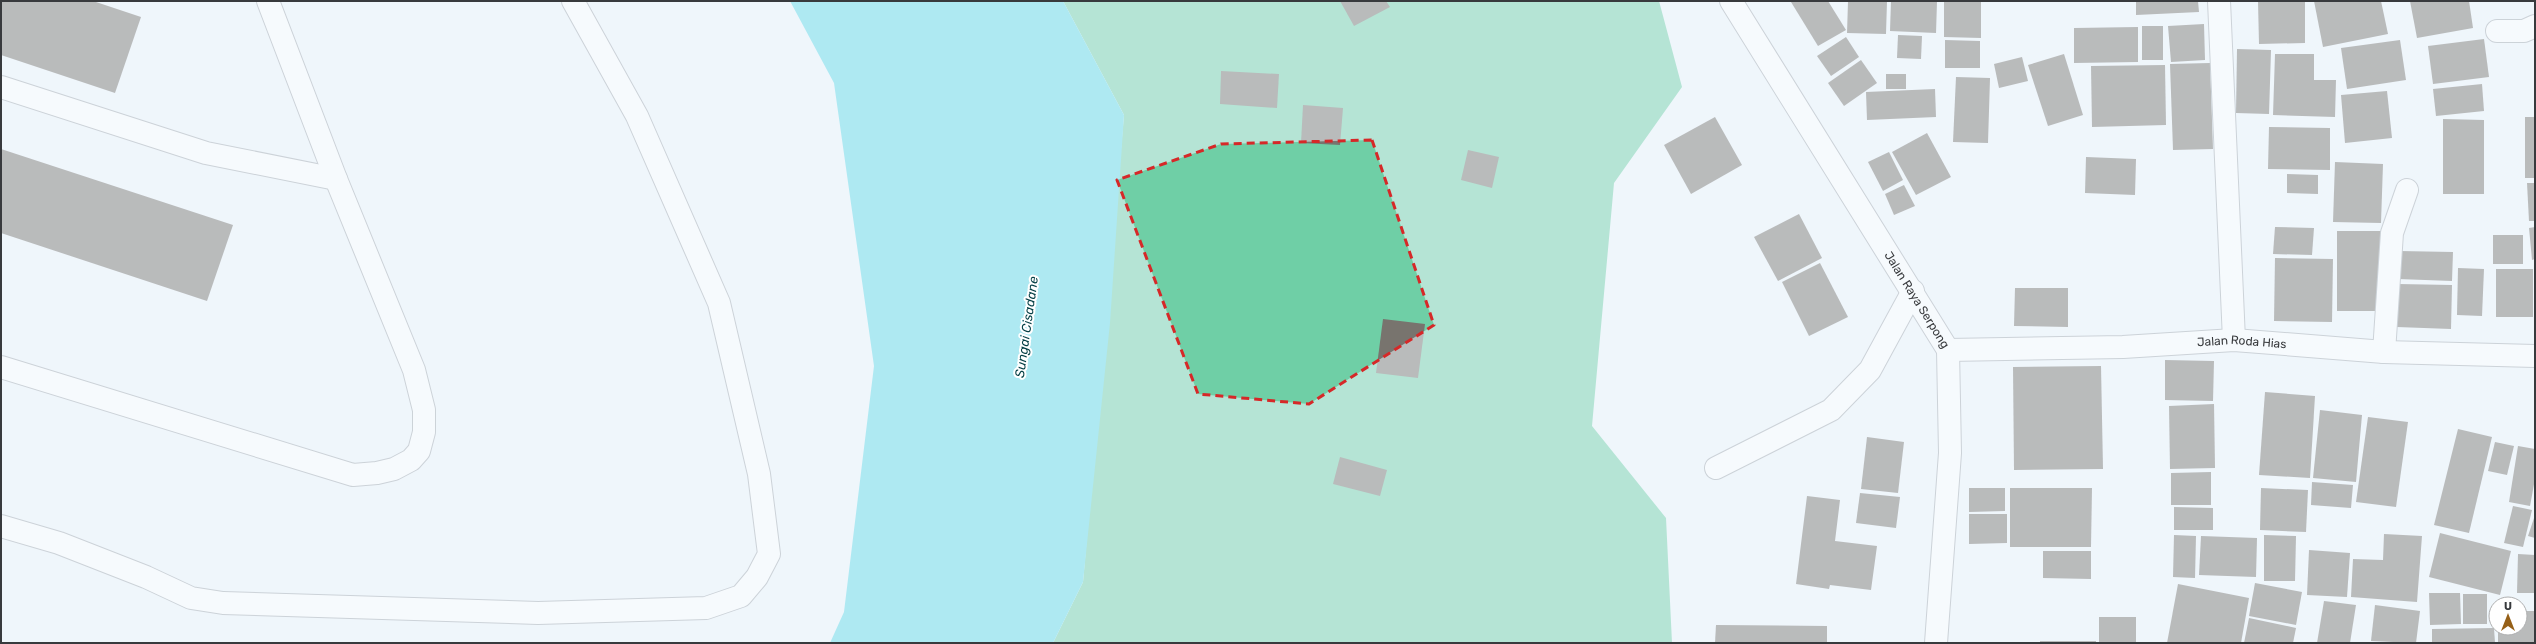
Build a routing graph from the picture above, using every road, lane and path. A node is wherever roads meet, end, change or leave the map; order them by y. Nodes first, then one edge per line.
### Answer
1 (268, 1) edge
2 (573, 1) edge
3 (1731, 1) edge
4 (2219, 1) edge
5 (2535, 26) edge
6 (2497, 31) dead end
7 (1, 87) edge
8 (336, 179) junction
9 (2407, 190) dead end
10 (1913, 292) junction
11 (2234, 340) junction
12 (1948, 350) junction
13 (2384, 352) junction
14 (2535, 356) edge
15 (1, 367) edge
16 (1716, 468) dead end
17 (1, 526) edge
18 (1936, 643) edge

1 - 8 street
2 - 17 street
3 - 10 street, Jalan Raya Serpong
4 - 11 street
5 - 6 street
7 - 8 street
8 - 15 street
9 - 13 street
10 - 12 street, Jalan Raya Serpong
10 - 16 street
11 - 12 street, Jalan Roda Hias
11 - 13 street, Jalan Roda Hias
12 - 18 street, Jalan Raya Serpong
13 - 14 street, Jalan Roda Hias

